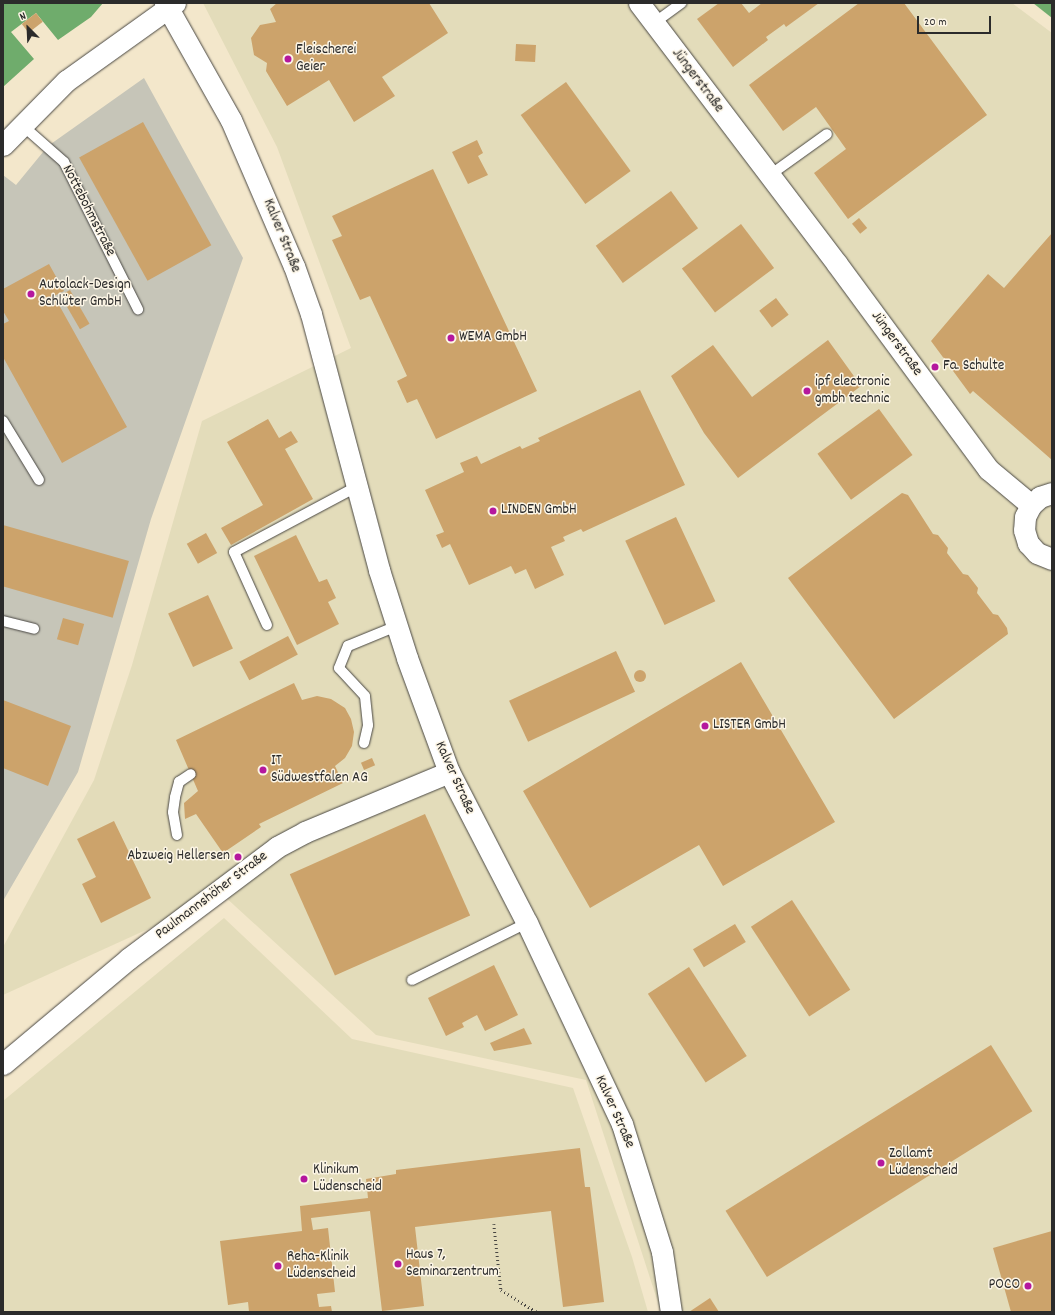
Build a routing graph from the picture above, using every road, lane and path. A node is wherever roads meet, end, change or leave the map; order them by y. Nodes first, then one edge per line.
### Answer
1 (639, 3) edge
2 (682, 3) edge
3 (169, 4) edge
4 (654, 23) junction
5 (22, 125) junction
6 (827, 134) dead end
7 (3, 145) edge
8 (770, 175) junction
9 (138, 309) dead end
10 (3, 421) edge
11 (38, 480) dead end
12 (358, 486) junction
13 (1052, 493) edge
14 (1031, 505) junction
15 (1052, 559) edge
16 (3, 621) edge
17 (267, 625) dead end
18 (397, 626) junction
19 (34, 629) dead end
20 (364, 743) dead end
21 (449, 772) junction
22 (191, 774) dead end
23 (177, 835) dead end
24 (526, 923) junction
25 (412, 980) dead end
26 (3, 1064) edge
27 (494, 1224) dead end
28 (537, 1312) edge
29 (671, 1312) edge

1 - 4 street, Jüngerstraße
2 - 4 lane
3 - 5 street
3 - 12 street, Kalver Straße
4 - 8 street, Jüngerstraße
5 - 7 street
5 - 9 lane, Nottebohmstraße
6 - 8 lane
8 - 14 street, Jüngerstraße
10 - 11 lane
12 - 17 lane
12 - 18 street, Kalver Straße
13 - 14 street
14 - 15 street
16 - 19 lane
18 - 20 lane
18 - 21 street, Kalver Straße
21 - 24 street, Kalver Straße
21 - 26 street, Paulmannshöher Straße
22 - 23 lane
24 - 25 lane
24 - 29 street, Kalver Straße
27 - 28 path

